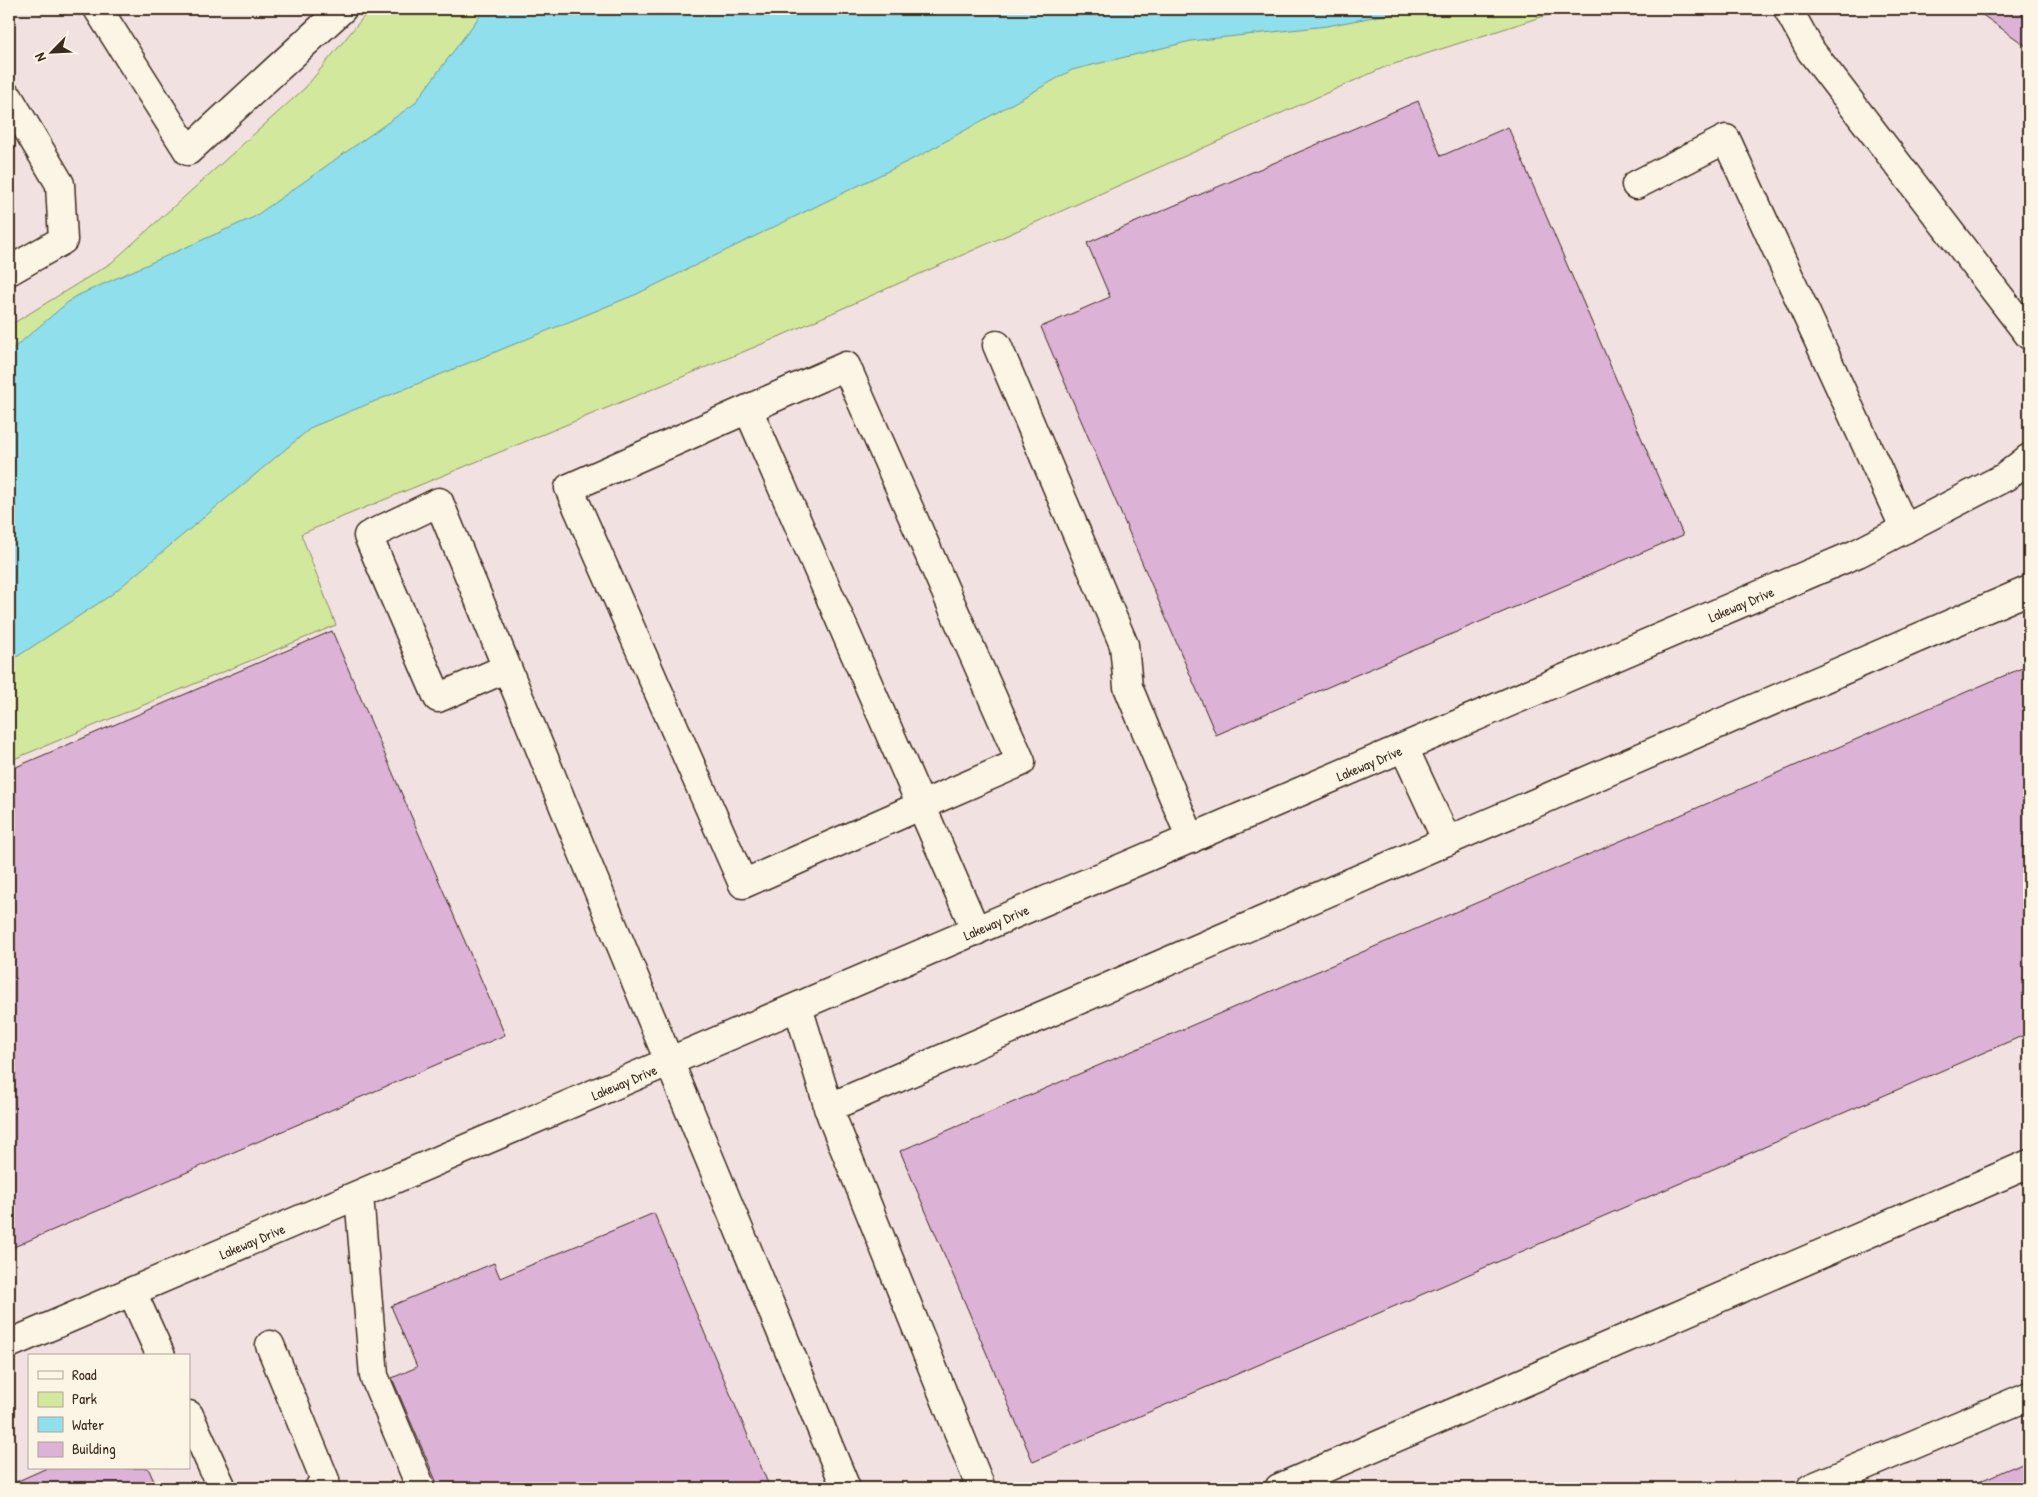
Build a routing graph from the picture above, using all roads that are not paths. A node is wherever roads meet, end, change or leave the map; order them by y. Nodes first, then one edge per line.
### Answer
1 (98, 9) edge
2 (340, 9) edge
3 (1788, 9) edge
4 (9, 98) edge
5 (1636, 184) dead end
6 (9, 271) edge
7 (2029, 335) edge
8 (997, 345) dead end
9 (748, 409) junction
10 (2029, 458) edge
11 (1904, 530) junction
12 (2029, 590) edge
13 (507, 668) junction
14 (1404, 748) junction
15 (922, 805) junction
16 (1190, 839) junction
17 (1447, 841) junction
18 (976, 931) junction
19 (798, 1007) junction
20 (668, 1063) junction
21 (828, 1108) junction
22 (2029, 1164) edge
23 (359, 1195) junction
24 (132, 1292) junction
25 (9, 1344) edge
26 (270, 1345) dead end
27 (160, 1354) edge
28 (2029, 1396) edge
29 (190, 1418) edge
30 (222, 1488) edge
31 (319, 1488) edge
32 (421, 1488) edge
33 (846, 1488) edge
34 (981, 1488) edge
35 (1279, 1488) edge
36 (1811, 1488) edge

1 - 2 street
3 - 7 street
4 - 6 street
5 - 11 street
8 - 16 street
9 - 15 street
9 - 15 street
9 - 15 street
10 - 11 street, Lakeway Drive
11 - 14 street, Lakeway Drive
12 - 17 street
13 - 13 street
13 - 20 street
14 - 16 street, Lakeway Drive
14 - 17 street
15 - 18 street
16 - 18 street, Lakeway Drive
17 - 21 street
18 - 19 street, Lakeway Drive
19 - 20 street, Lakeway Drive
19 - 21 street
20 - 23 street, Lakeway Drive
20 - 33 street
21 - 34 street
22 - 35 street
23 - 24 street, Lakeway Drive
23 - 32 street
24 - 25 street, Lakeway Drive
24 - 27 street
26 - 31 street
28 - 36 street
29 - 30 street

